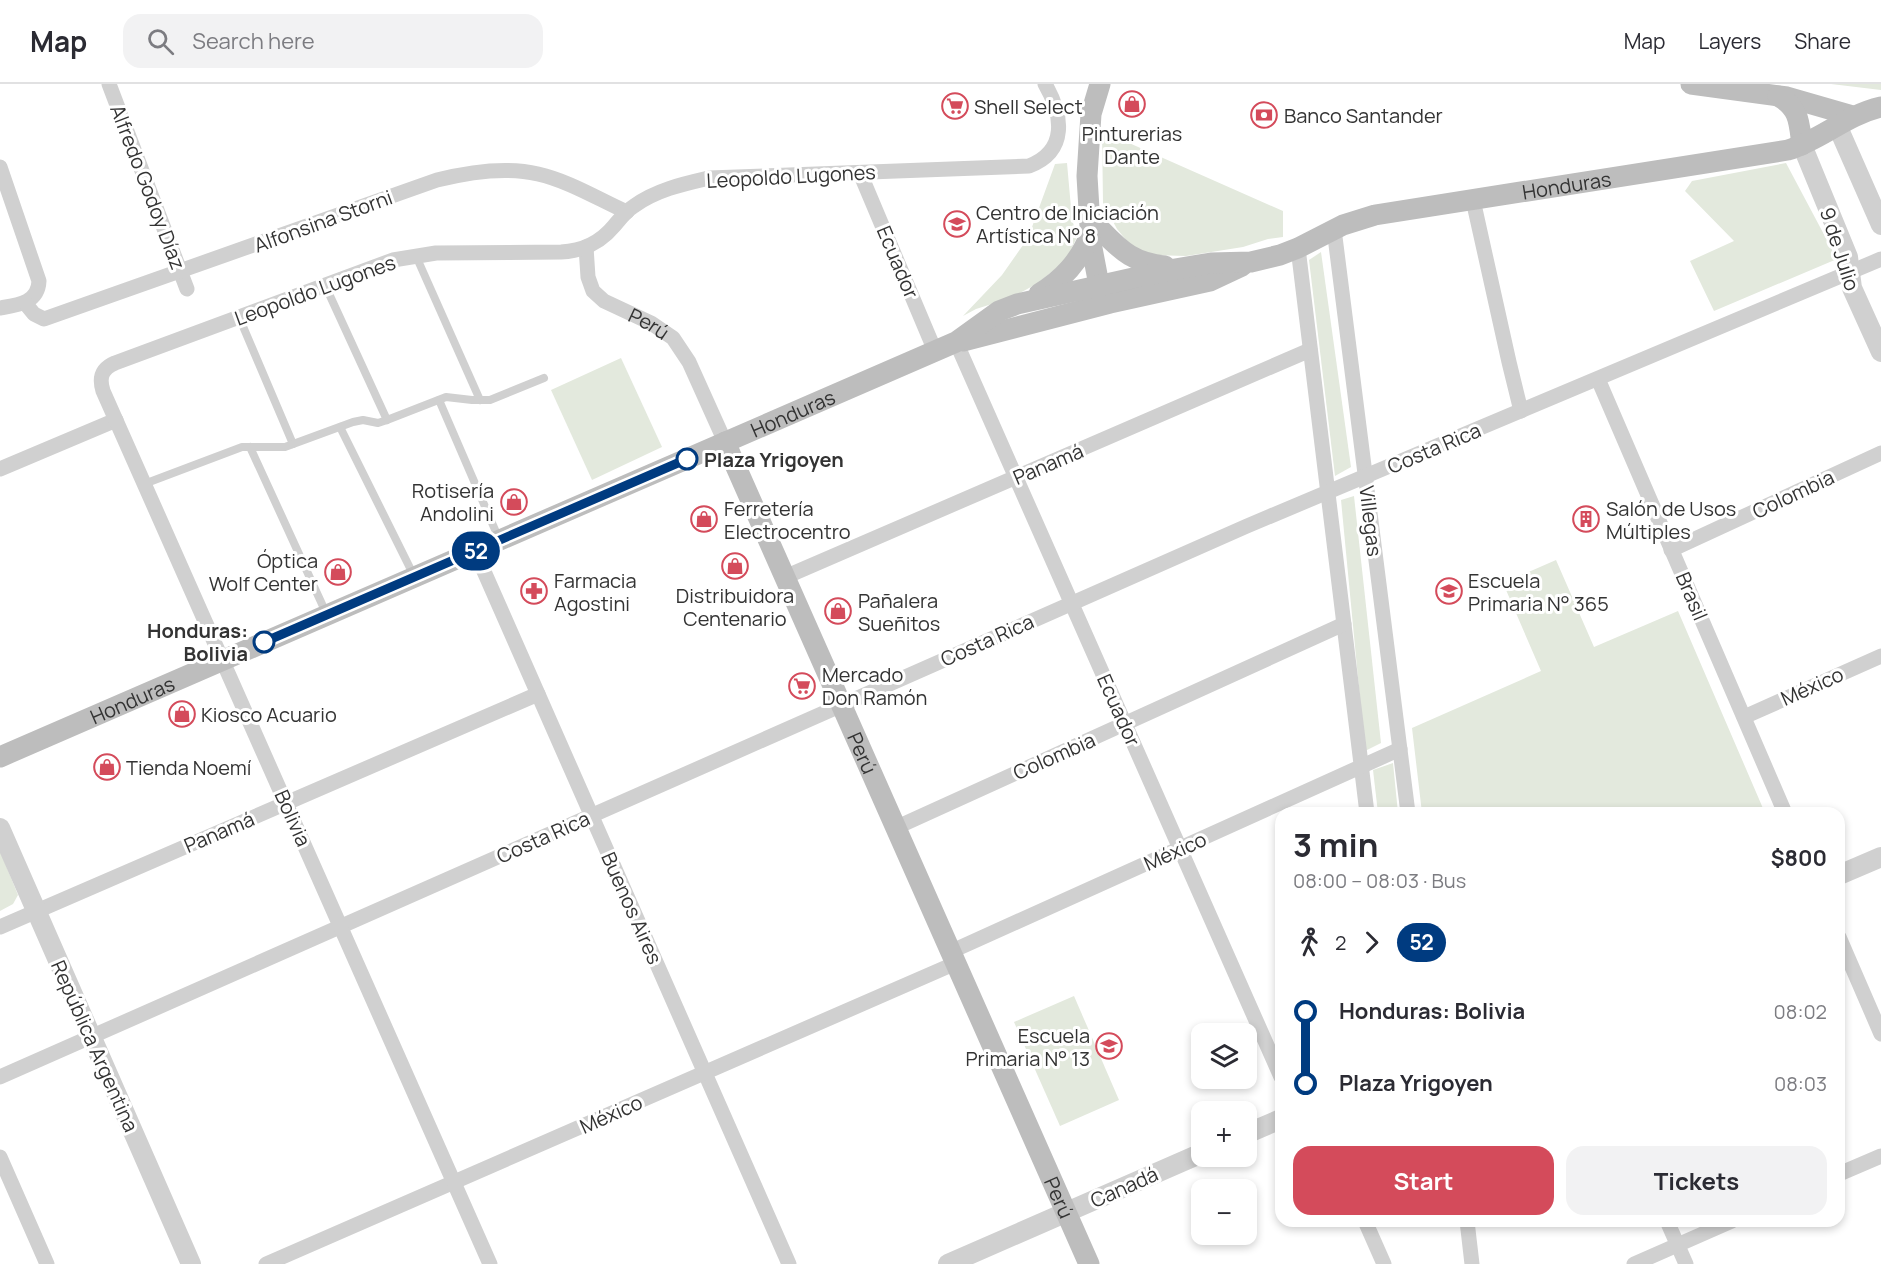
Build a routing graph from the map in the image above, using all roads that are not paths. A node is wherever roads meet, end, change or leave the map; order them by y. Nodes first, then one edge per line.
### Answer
1 (109, 84) edge
2 (1045, 84) edge
3 (1087, 84) edge
4 (1100, 84) edge
5 (1691, 84) edge
6 (1775, 95) junction
7 (1093, 105) junction
8 (1881, 107) edge
9 (1845, 120) junction
10 (1802, 145) junction
11 (0, 167) edge
12 (860, 173) junction
13 (1473, 200) junction
14 (627, 212) junction
15 (1881, 225) edge
16 (1334, 229) junction
17 (1096, 233) junction
18 (586, 248) junction
19 (1298, 248) junction
20 (415, 255) junction
21 (1881, 259) edge
22 (1251, 262) junction
23 (1184, 267) junction
24 (180, 272) junction
25 (1850, 273) junction
26 (325, 285) junction
27 (187, 289) dead end
28 (1107, 290) junction
29 (30, 299) junction
30 (1028, 301) junction
31 (0, 308) edge
32 (239, 317) junction
33 (956, 342) junction
34 (1310, 350) junction
35 (935, 351) junction
36 (1881, 352) edge
37 (103, 372) joint
38 (544, 378) dead end
39 (1598, 379) junction
40 (439, 400) junction
41 (480, 400) junction
42 (1521, 411) junction
43 (116, 420) junction
44 (387, 420) junction
45 (340, 427) junction
46 (725, 442) junction
47 (293, 444) junction
48 (250, 447) junction
49 (1881, 453) edge
50 (0, 469) edge
51 (1016, 477) junction
52 (1366, 477) junction
53 (144, 484) junction
54 (1328, 492) junction
55 (499, 540) junction
56 (1671, 550) junction
57 (475, 551) junction
58 (414, 577) junction
59 (785, 577) junction
60 (1072, 603) junction
61 (327, 615) junction
62 (1344, 624) junction
63 (1881, 656) edge
64 (223, 660) junction
65 (538, 694) junction
66 (842, 705) junction
67 (1744, 717) junction
68 (1125, 723) junction
69 (1400, 749) junction
70 (0, 757) edge
71 (1361, 766) junction
72 (286, 803) junction
73 (1366, 807) edge
74 (1407, 807) edge
75 (1782, 807) edge
76 (591, 816) junction
77 (0, 828) edge
78 (896, 828) junction
79 (1180, 848) junction
80 (1881, 857) edge
81 (1845, 872) edge
82 (36, 911) junction
83 (341, 926) junction
84 (0, 927) edge
85 (1845, 951) edge
86 (953, 958) junction
87 (1881, 1034) edge
88 (91, 1037) junction
89 (1275, 1063) edge
90 (704, 1073) junction
91 (0, 1077) edge
92 (1275, 1122) edge
93 (1257, 1129) edge
94 (1881, 1156) edge
95 (0, 1157) edge
96 (1191, 1158) edge
97 (1845, 1171) edge
98 (454, 1182) junction
99 (1066, 1213) junction
100 (1368, 1227) edge
101 (1468, 1227) edge
102 (1670, 1227) edge
103 (1718, 1227) edge
104 (1677, 1245) junction
105 (47, 1264) edge
106 (191, 1264) edge
107 (266, 1264) edge
108 (490, 1264) edge
109 (789, 1264) edge
110 (948, 1264) edge
111 (1089, 1264) edge
112 (1384, 1264) edge
113 (1472, 1264) edge
114 (1635, 1264) edge
115 (1686, 1264) edge

1 - 24 street, Alfredo Godoy Díaz
2 - 12 street, Leopoldo Lugones
3 - 7 main road
4 - 7 main road
5 - 6 main road
6 - 9 main road
6 - 10 main road
7 - 17 main road
8 - 9 main road, Honduras
9 - 10 main road, Honduras
9 - 15 street
10 - 13 main road, Honduras
10 - 25 street, 9 de Julio
11 - 29 street
12 - 14 street, Leopoldo Lugones
12 - 35 street, Ecuador
13 - 16 main road, Honduras
13 - 42 street
14 - 18 street, Leopoldo Lugones
14 - 24 street, Alfonsina Storni
16 - 19 main road, Honduras
16 - 52 street, Villegas
17 - 23 main road
17 - 28 main road
17 - 30 main road
18 - 20 street, Leopoldo Lugones
18 - 46 street, Perú
19 - 22 main road, Honduras
19 - 34 street, Villegas
20 - 26 street, Leopoldo Lugones
20 - 41 lane
21 - 25 street, Costa Rica
22 - 23 main road, Honduras
22 - 28 main road, Honduras
23 - 28 main road, Honduras
24 - 27 street, Alfredo Godoy Díaz
24 - 29 street, Alfonsina Storni
25 - 36 street, 9 de Julio
25 - 39 street, Costa Rica
26 - 32 street, Leopoldo Lugones
26 - 44 lane
28 - 30 main road, Honduras
28 - 33 main road, Honduras
29 - 31 street
30 - 33 main road, Honduras
32 - 37 street, Leopoldo Lugones
32 - 47 lane
33 - 35 main road, Honduras
33 - 51 street, Ecuador
34 - 51 street, Panamá
34 - 54 street, Villegas
35 - 46 main road, Honduras
37 - 43 street, Bolivia
38 - 41 lane
39 - 42 street, Costa Rica
39 - 56 street, Brasil
40 - 41 lane
40 - 44 lane
40 - 55 lane
42 - 52 street, Costa Rica
43 - 50 street
43 - 53 street, Bolivia
44 - 45 lane
45 - 47 lane
45 - 58 lane
46 - 55 main road, Honduras
46 - 59 main road, Perú
47 - 48 lane
48 - 53 lane
48 - 61 lane
49 - 56 street, Colombia
51 - 59 street, Panamá
51 - 60 street, Ecuador
52 - 54 street, Costa Rica
52 - 69 street, Villegas
53 - 64 street, Bolivia
54 - 60 street, Costa Rica
54 - 62 street, Villegas
55 - 57 main road, Honduras
56 - 67 street, Brasil
57 - 58 main road, Honduras
57 - 65 street, Buenos Aires
58 - 61 main road, Honduras
59 - 66 main road, Perú
60 - 66 street, Costa Rica
60 - 68 street, Ecuador
61 - 64 main road, Honduras
62 - 68 street, Colombia
62 - 71 street, Villegas
63 - 67 street, México
64 - 70 main road, Honduras
64 - 72 street, Bolivia
65 - 72 street, Panamá
65 - 76 street, Buenos Aires
66 - 76 street, Costa Rica
66 - 78 main road, Perú
67 - 75 street, Brasil
68 - 78 street, Colombia
68 - 79 street, Ecuador
69 - 71 street, México
69 - 74 street, Villegas
71 - 73 street, Villegas
71 - 79 street, México
72 - 82 street, Panamá
72 - 83 street, Bolivia
76 - 83 street, Costa Rica
76 - 90 street, Buenos Aires
77 - 82 street, República Argentina
78 - 86 main road, Perú
79 - 86 street, México
79 - 89 street, Ecuador
80 - 81 street
82 - 84 street, Panamá
82 - 88 street, República Argentina
83 - 88 street, Costa Rica
83 - 98 street, Bolivia
85 - 87 street
86 - 90 street, México
86 - 99 main road, Perú
88 - 91 street, Costa Rica
88 - 106 street, República Argentina
90 - 98 street, México
90 - 109 street, Buenos Aires
92 - 93 street
94 - 97 street
95 - 105 street
96 - 99 street, Canadá
98 - 107 street, México
98 - 108 street, Bolivia
99 - 110 street, Canadá
99 - 111 main road, Perú
100 - 112 street
101 - 113 street
102 - 104 street
103 - 104 street
104 - 114 street
104 - 115 street

